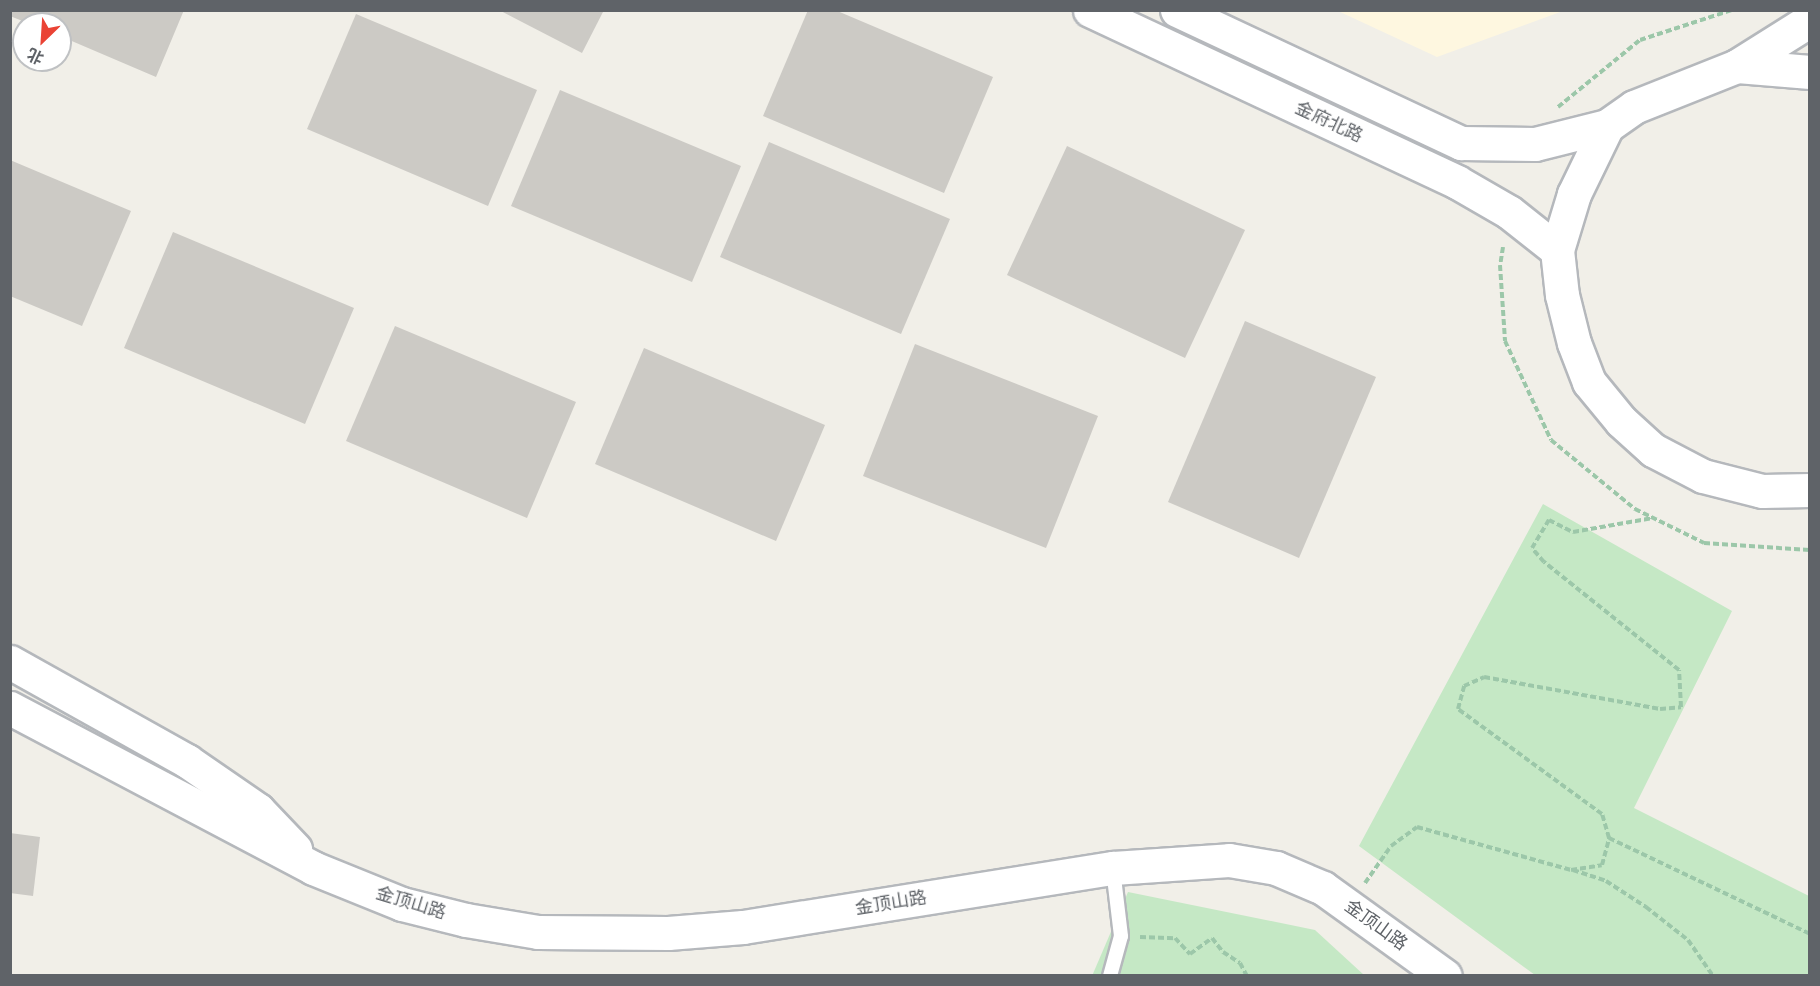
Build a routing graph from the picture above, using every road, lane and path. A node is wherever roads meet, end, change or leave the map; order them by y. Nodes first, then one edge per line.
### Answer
1 (1090, 10) edge
2 (1177, 10) edge
3 (1732, 10) edge
4 (1809, 20) edge
5 (1737, 66) junction
6 (1809, 72) edge
7 (1607, 126) junction
8 (1535, 144) junction
9 (1509, 212) junction
10 (1557, 250) junction
11 (1809, 490) edge
12 (1653, 518) junction
13 (1809, 550) edge
14 (10, 662) edge
15 (10, 708) edge
16 (1609, 838) junction
17 (313, 868) junction
18 (1113, 868) junction
19 (1572, 870) junction
20 (1349, 905) junction
21 (1809, 934) edge
22 (1121, 936) junction
23 (1110, 975) edge
24 (1247, 975) edge
25 (1445, 975) edge
26 (1713, 975) edge

1 - 9 street, 金府北路
2 - 8 street, 金府北路
3 - 8 path
4 - 5 street
5 - 6 street
5 - 7 street
7 - 8 street, 金府北路
7 - 10 street
9 - 10 street, 金府北路
9 - 12 path
10 - 11 street
12 - 13 path
12 - 16 path
14 - 17 street, 金顶山路
15 - 17 street, 金顶山路
16 - 19 path
16 - 21 path
17 - 18 street, 金顶山路
18 - 20 street, 金顶山路
18 - 22 lane
19 - 20 path
19 - 26 path
20 - 25 street, 金顶山路
22 - 23 lane
22 - 24 path

